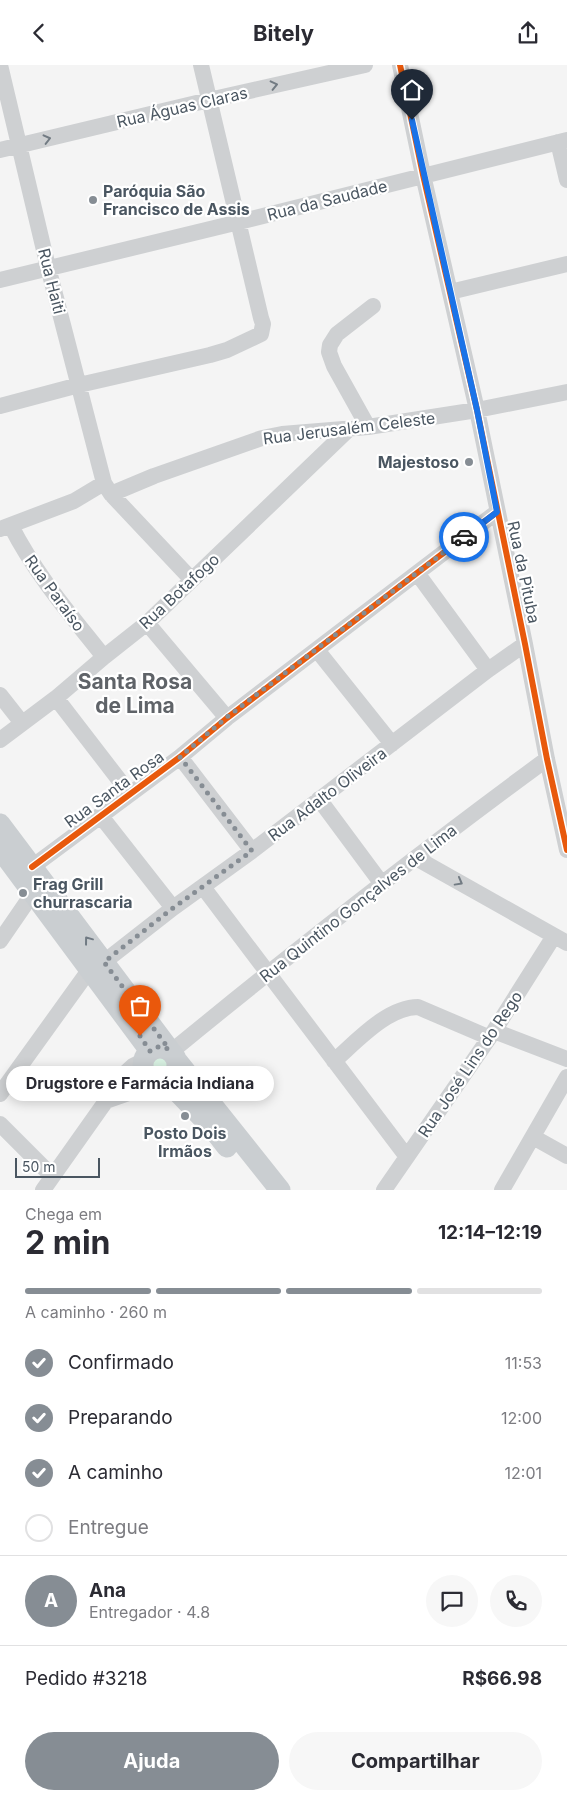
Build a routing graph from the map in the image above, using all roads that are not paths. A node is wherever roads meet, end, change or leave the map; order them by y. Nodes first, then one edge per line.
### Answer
1 (0, 65) edge
2 (201, 65) edge
3 (365, 65) edge
4 (400, 65) edge
5 (210, 100) junction
6 (563, 141) edge
7 (18, 146) junction
8 (0, 150) edge
9 (423, 175) junction
10 (567, 180) edge
11 (239, 222) junction
12 (567, 264) edge
13 (48, 267) junction
14 (0, 280) edge
15 (450, 292) junction
16 (373, 306) dead end
17 (79, 385) junction
18 (567, 392) edge
19 (0, 406) edge
20 (477, 410) junction
21 (368, 427) junction
22 (348, 430) junction
23 (108, 488) junction
24 (497, 512) junction
25 (6, 528) edge
26 (417, 573) junction
27 (192, 580) junction
28 (148, 623) junction
29 (525, 643) junction
30 (316, 650) junction
31 (104, 657) junction
32 (488, 670) junction
33 (0, 695) edge
34 (56, 698) junction
35 (227, 717) junction
36 (22, 723) junction
37 (0, 740) edge
38 (392, 744) junction
39 (180, 757) junction
40 (547, 759) junction
41 (130, 794) junction
42 (319, 799) junction
43 (561, 801) edge
44 (100, 815) junction
45 (0, 824) edge
46 (0, 849) edge
47 (567, 850) edge
48 (252, 851) junction
49 (416, 858) junction
50 (32, 867) junction
51 (382, 884) junction
52 (203, 887) junction
53 (33, 893) junction
54 (173, 908) junction
55 (561, 940) edge
56 (0, 941) edge
57 (97, 965) junction
58 (267, 972) junction
59 (491, 1034) junction
60 (162, 1055) junction
61 (567, 1059) edge
62 (334, 1061) junction
63 (567, 1077) edge
64 (162, 1081) junction
65 (0, 1095) edge
66 (106, 1101) junction
67 (0, 1124) edge
68 (532, 1137) junction
69 (567, 1156) edge
70 (407, 1157) junction
71 (52, 1176) junction
72 (43, 1190) edge
73 (261, 1190) edge
74 (280, 1190) edge
75 (384, 1190) edge
76 (502, 1190) edge

1 - 7 street, Rua Haiti
2 - 5 street
5 -> 3 street, Rua Águas Claras
4 - 9 street, Rua da Pituba
7 -> 5 street, Rua Águas Claras
5 - 11 street
6 - 9 street, Rua da Saudade
6 - 10 street
7 - 8 street, Rua Águas Claras
7 - 13 street, Rua Haiti
9 - 11 street, Rua da Saudade
9 - 15 street, Rua da Pituba
11 - 13 street, Rua da Saudade
11 - 17 street
12 - 15 street
13 - 14 street, Rua da Saudade
13 - 17 street, Rua Haiti
15 - 20 street, Rua da Pituba
16 - 21 street
17 - 19 street
17 - 23 street, Rua Haiti
18 - 20 street, Rua Jerusalém Celeste
20 - 21 street, Rua Jerusalém Celeste
20 - 24 street, Rua da Pituba
21 - 22 street, Rua Jerusalém Celeste
22 - 23 street, Rua Jerusalém Celeste
22 - 27 street, Rua Botafogo
23 - 25 street, Rua Jerusalém Celeste
23 - 27 street
24 - 26 street, Rua Santa Rosa
24 - 29 street, Rua da Pituba
25 - 31 street, Rua Paraíso
26 - 30 street, Rua Santa Rosa
26 - 32 street
27 - 28 street, Rua Botafogo
28 - 31 street, Rua Botafogo
28 - 35 street
29 - 32 street, Rua Adalto Oliveira
29 - 40 street, Rua da Pituba
30 - 35 street, Rua Santa Rosa
30 - 38 street
31 - 34 street, Rua Botafogo
32 - 38 street, Rua Adalto Oliveira
33 - 36 street
34 - 36 street, Rua Botafogo
34 - 41 street
35 - 39 street, Rua Santa Rosa
36 - 37 street, Rua Botafogo
38 - 42 street, Rua Adalto Oliveira
39 - 41 street, Rua Santa Rosa
39 - 48 street
40 - 43 street, Rua da Pituba
40 - 49 street, Rua Quintino Gonçalves de Lima
41 - 44 street, Rua Santa Rosa
42 - 48 street, Rua Adalto Oliveira
42 - 51 street
43 - 47 street, Rua da Pituba
44 - 50 street, Rua Santa Rosa
44 - 54 street
45 - 50 main road
46 - 53 main road
48 - 52 street, Rua Adalto Oliveira
49 - 51 street, Rua Quintino Gonçalves de Lima
49 -> 55 street
57 -> 50 main road
51 - 58 street, Rua Quintino Gonçalves de Lima
52 - 54 street, Rua Adalto Oliveira
52 - 58 street
53 - 56 street
53 - 57 main road
54 - 57 street, Rua Adalto Oliveira
55 - 59 street, Rua José Lins do Rego
57 - 60 main road
57 - 65 street, Rua Adalto Oliveira
58 - 60 street, Rua Quintino Gonçalves de Lima
58 - 62 street
59 - 61 street
59 - 62 street
59 - 70 street, Rua José Lins do Rego
60 - 64 main road
60 - 64 main road
60 - 66 street, Rua Quintino Gonçalves de Lima
60 - 74 main road
62 - 70 street
63 - 68 street
64 - 66 street
64 - 73 main road
66 - 71 street, Rua Quintino Gonçalves de Lima
67 - 71 street
68 - 69 street
68 - 76 street
70 - 75 street, Rua José Lins do Rego
71 - 72 street, Rua Quintino Gonçalves de Lima

